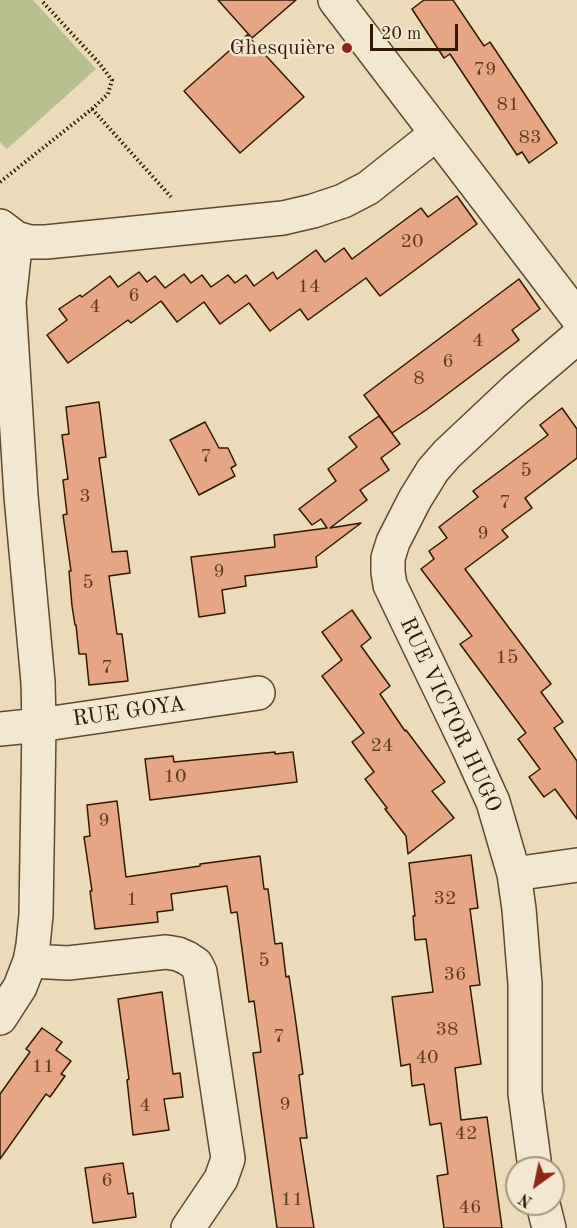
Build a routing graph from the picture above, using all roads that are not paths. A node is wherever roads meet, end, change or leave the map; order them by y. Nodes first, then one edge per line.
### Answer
1 (335, 0) edge
2 (436, 134) junction
3 (8, 232) edge
4 (577, 317) edge
5 (577, 337) edge
6 (258, 693) dead end
7 (39, 725) junction
8 (0, 729) edge
9 (577, 865) edge
10 (514, 874) junction
11 (30, 961) junction
12 (0, 1018) edge
13 (533, 1156) edge
14 (188, 1228) edge

1 - 2 street
2 - 3 street
2 - 4 street
3 - 7 street
5 - 10 street, RUE VICTOR HUGO
6 - 7 street, RUE GOYA
7 - 8 street, RUE GOYA
7 - 11 street
9 - 10 street
10 - 13 street, RUE VICTOR HUGO
11 - 12 street
11 - 14 street

